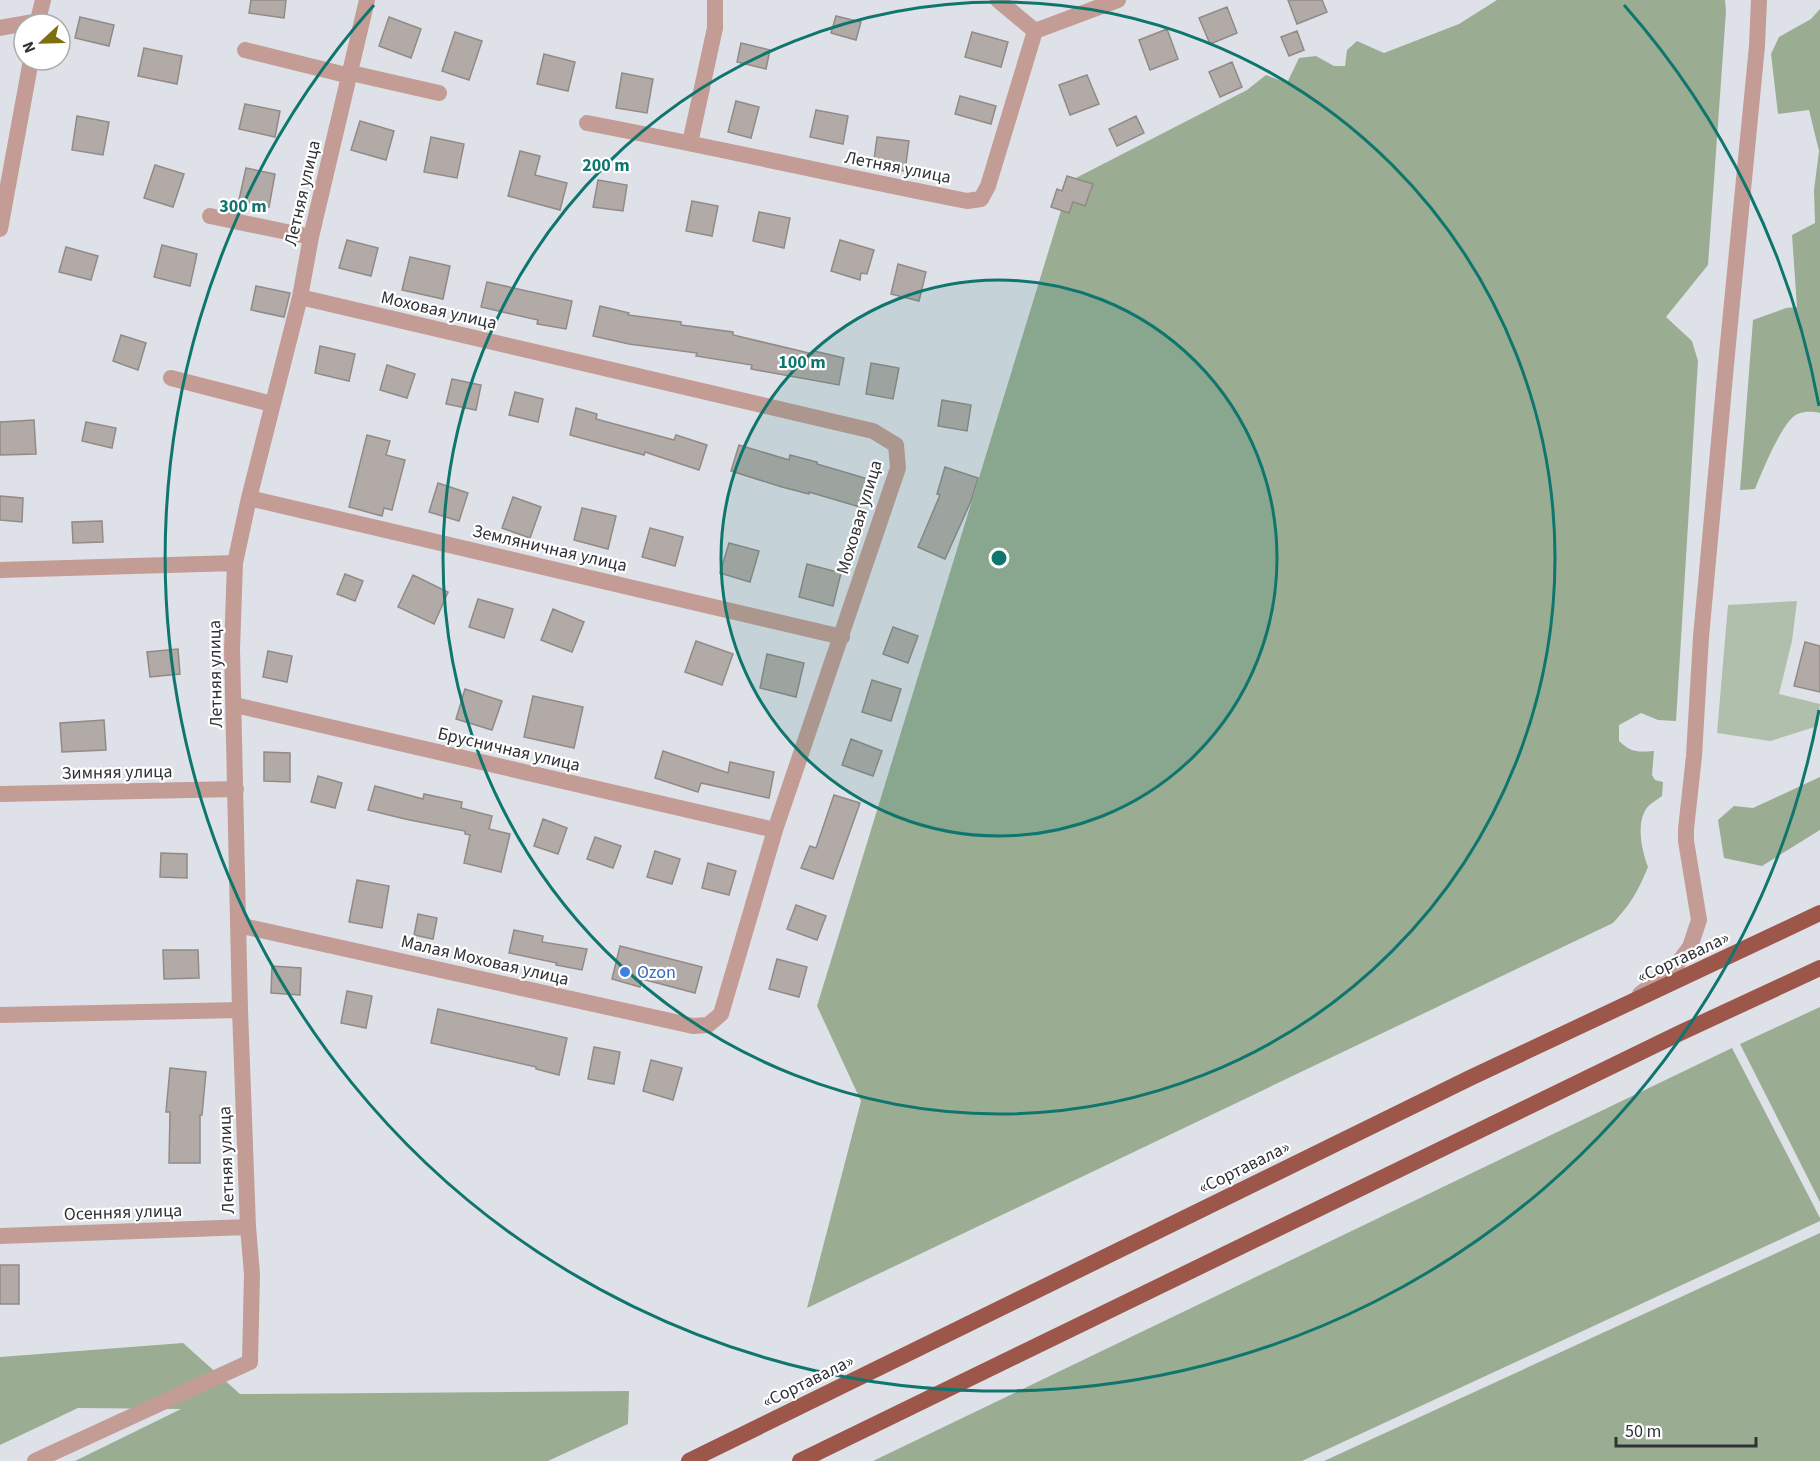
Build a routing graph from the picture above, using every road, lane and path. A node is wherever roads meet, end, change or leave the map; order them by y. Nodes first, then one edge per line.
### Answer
1 (367, 0) edge
2 (715, 0) edge
3 (998, 0) edge
4 (1118, 0) edge
5 (1759, 0) edge
6 (1035, 31) junction
7 (245, 50) dead end
8 (29, 72) edge
9 (351, 74) junction
10 (439, 93) dead end
11 (587, 123) dead end
12 (690, 143) junction
13 (210, 216) dead end
14 (0, 229) edge
15 (311, 237) junction
16 (300, 297) junction
17 (171, 378) dead end
18 (272, 404) junction
19 (249, 498) junction
20 (235, 563) junction
21 (0, 570) edge
22 (842, 637) junction
23 (235, 705) junction
24 (236, 789) junction
25 (0, 794) edge
26 (775, 830) junction
27 (1820, 913) edge
28 (238, 925) junction
29 (1820, 968) edge
30 (1624, 1006) junction
31 (240, 1010) junction
32 (721, 1014) joint
33 (0, 1015) edge
34 (248, 1227) junction
35 (0, 1236) edge
36 (35, 1461) edge
37 (688, 1461) edge
38 (800, 1461) edge

1 - 9 street, Летняя улица
2 - 12 street
3 - 6 street
4 - 6 street
5 - 30 street
6 - 12 street, Летняя улица
7 - 9 street
8 - 14 street
9 - 10 street
9 - 15 street, Летняя улица
11 - 12 street
13 - 15 street
15 - 16 street, Летняя улица
16 - 18 street, Летняя улица
16 - 22 street, Моховая улица
17 - 18 street
18 - 19 street, Летняя улица
19 - 20 street, Летняя улица
19 - 22 street, Земляничная улица
20 - 21 street
20 - 23 street, Летняя улица
22 - 26 street, Моховая улица
23 - 24 street, Летняя улица
23 - 26 street, Брусничная улица
24 - 25 street, Зимняя улица
24 - 28 street, Летняя улица
26 - 32 street, Моховая улица
27 - 30 highway, «Сортавала»
28 - 31 street, Летняя улица
28 - 32 street, Малая Моховая улица
29 - 38 highway
30 - 37 highway, «Сортавала»
31 - 33 street
31 - 34 street, Летняя улица
34 - 35 street, Осенняя улица
34 - 36 street, Летняя улица

